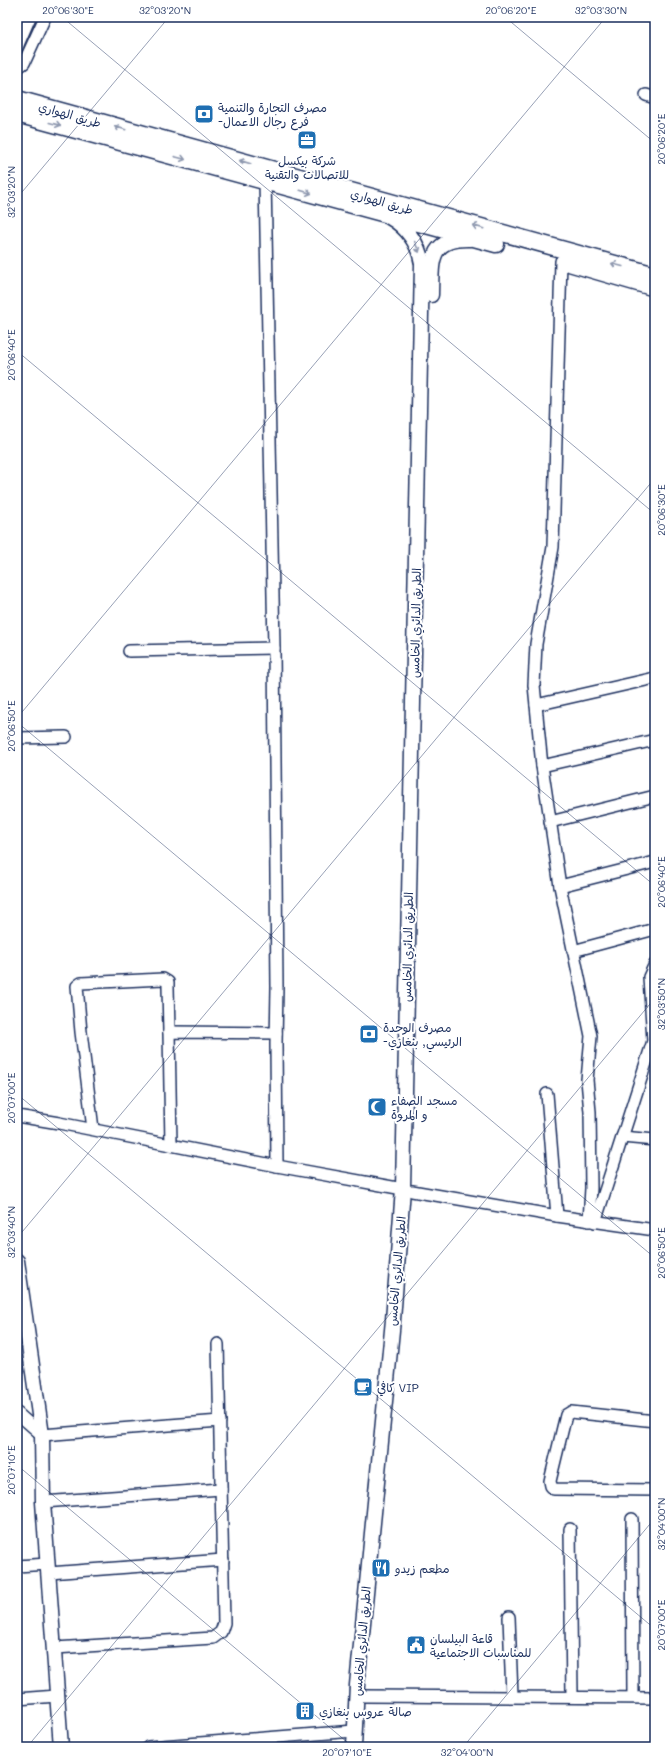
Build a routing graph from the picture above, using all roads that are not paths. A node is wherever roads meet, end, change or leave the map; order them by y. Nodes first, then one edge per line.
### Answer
1 (30, 17) edge
2 (45, 17) edge
3 (17, 47) edge
4 (17, 68) edge
5 (17, 99) edge
6 (17, 114) edge
7 (204, 158) junction
8 (265, 180) junction
9 (379, 213) junction
10 (478, 239) junction
11 (561, 261) junction
12 (655, 275) edge
13 (655, 288) edge
14 (420, 613) junction
15 (274, 648) junction
16 (129, 651) dead end
17 (655, 678) edge
18 (536, 705) junction
19 (66, 736) dead end
20 (17, 738) edge
21 (655, 740) edge
22 (542, 766) junction
23 (655, 796) edge
24 (550, 822) junction
25 (655, 862) edge
26 (560, 886) junction
27 (655, 928) edge
28 (574, 950) junction
29 (655, 964) edge
30 (653, 1002) edge
31 (169, 1032) junction
32 (276, 1033) junction
33 (650, 1068) edge
34 (547, 1094) dead end
35 (17, 1116) edge
36 (93, 1129) junction
37 (622, 1137) junction
38 (655, 1140) edge
39 (171, 1145) junction
40 (277, 1166) junction
41 (407, 1190) junction
42 (557, 1216) junction
43 (592, 1221) junction
44 (655, 1230) edge
45 (17, 1261) edge
46 (218, 1344) dead end
47 (17, 1413) edge
48 (220, 1421) junction
49 (655, 1421) edge
50 (42, 1436) junction
51 (221, 1489) junction
52 (655, 1490) edge
53 (43, 1502) junction
54 (632, 1519) dead end
55 (570, 1529) dead end
56 (223, 1560) junction
57 (17, 1566) edge
58 (48, 1568) junction
59 (509, 1617) dead end
60 (55, 1648) junction
61 (57, 1696) junction
62 (365, 1696) junction
63 (512, 1696) junction
64 (572, 1696) junction
65 (633, 1697) junction
66 (655, 1698) edge
67 (17, 1699) edge
68 (354, 1731) junction
69 (61, 1747) edge
70 (148, 1747) edge
71 (354, 1747) edge
72 (362, 1747) edge

1 - 3 street
2 - 4 street
7 -> 5 highway, طريق الهواري
6 -> 7 highway, طريق الهواري
7 - 8 highway, طريق الهواري
12 -> 7 highway, طريق الهواري
8 -> 9 highway, طريق الهواري
8 - 15 street
9 - 10 highway, طريق الهواري
9 -> 14 main road, الطريق الدائري الخامس
10 - 11 highway, طريق الهواري
10 - 14 main road, الطريق الدائري الخامس
11 - 13 highway, طريق الهواري
11 - 18 street
14 - 41 main road, الطريق الدائري الخامس
15 - 16 street
15 - 32 street
17 - 18 street
18 - 22 street
19 - 20 street
21 - 22 street
22 - 24 street
23 - 24 street
24 - 26 street
25 - 26 street
26 - 28 street
27 - 28 street
28 - 43 street
29 - 30 street
30 - 33 street
31 - 32 street
31 - 36 street
31 - 39 street
32 - 40 street
33 - 37 street
34 - 42 street
35 - 36 street
36 - 39 street
37 - 38 street
37 - 43 street
39 - 40 street
40 - 41 street
41 - 42 street
41 - 62 main road, الطريق الدائري الخامس
41 - 68 main road, الطريق الدائري الخامس
42 - 43 street
43 - 44 street
45 - 50 main road
46 - 48 street
47 - 50 street
48 - 50 street
48 - 51 street
49 - 52 street
50 - 53 main road
51 - 53 street
51 - 56 street
53 - 58 main road
54 - 65 street
55 - 64 street
56 - 58 street
56 - 60 street
57 - 58 street
58 - 60 main road
59 - 63 street
60 - 61 main road
61 - 67 street
61 - 69 main road
62 - 63 street
62 - 72 main road, الطريق الدائري الخامس
63 - 64 street
64 - 65 street
65 - 66 street
68 - 70 street
68 - 71 main road, الطريق الدائري الخامس

